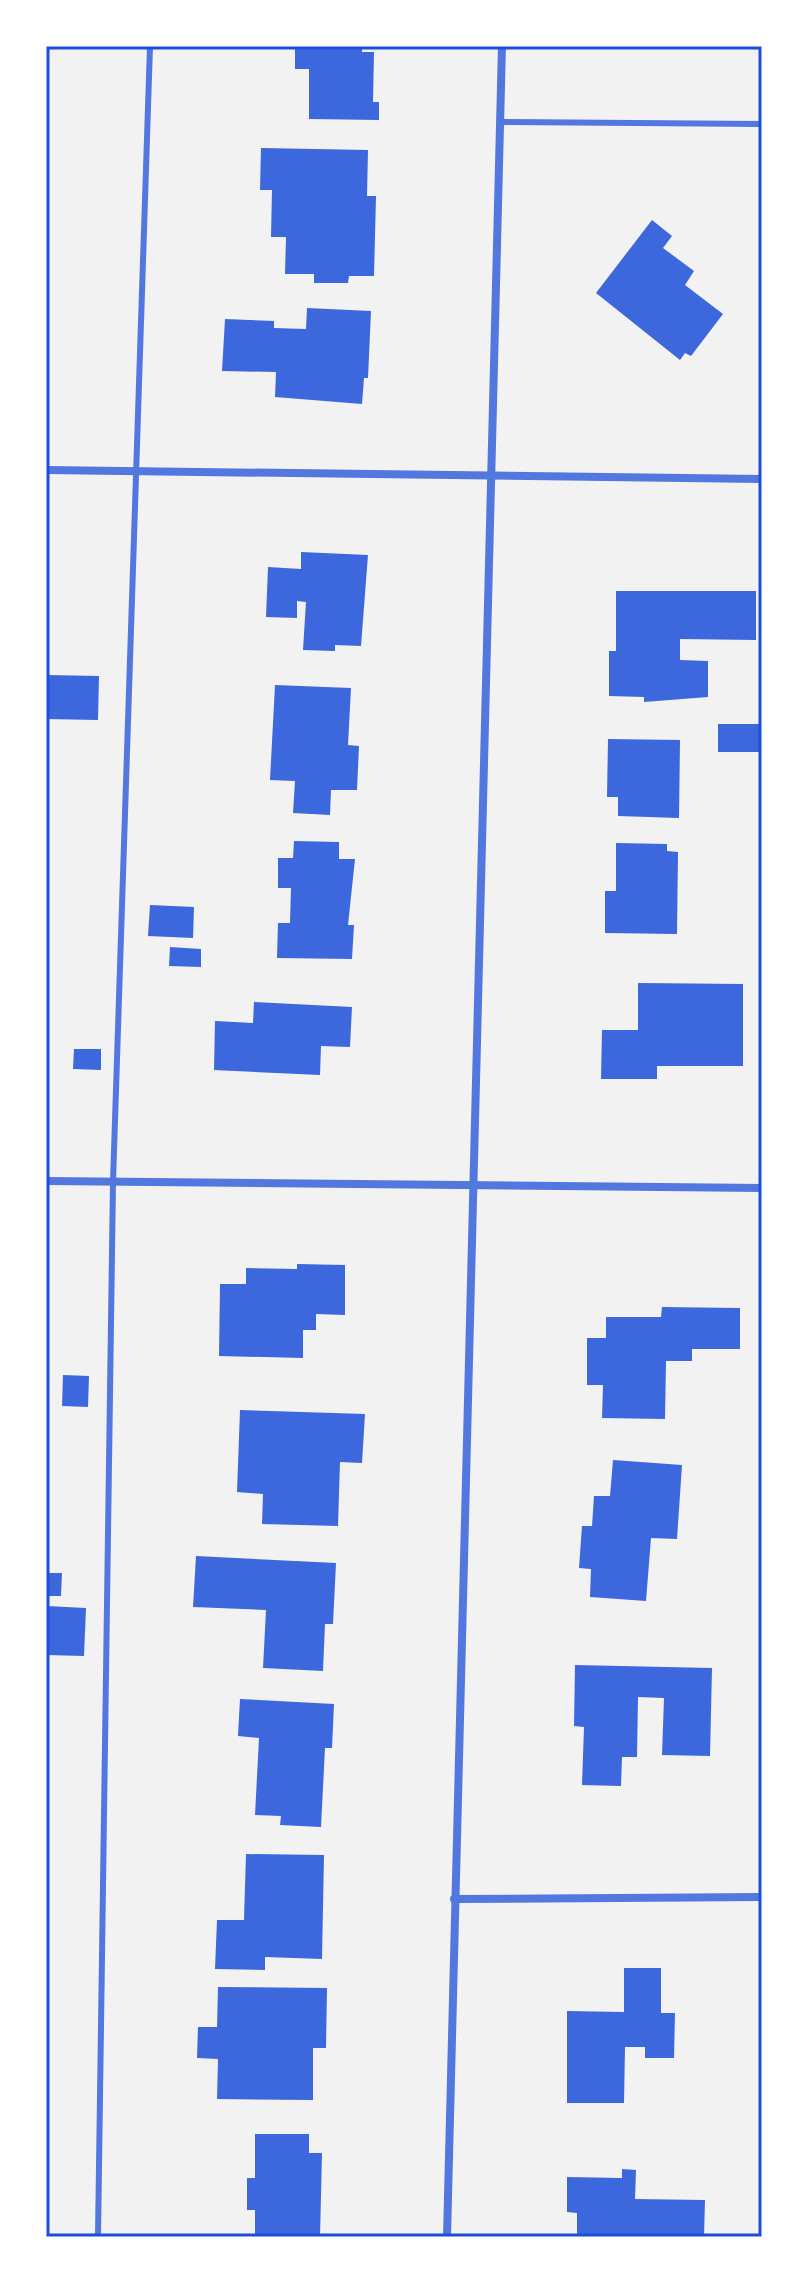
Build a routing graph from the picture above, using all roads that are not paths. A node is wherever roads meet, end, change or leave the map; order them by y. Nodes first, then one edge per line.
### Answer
1 (150, 46) edge
2 (502, 46) edge
3 (501, 122) junction
4 (762, 124) edge
5 (46, 470) edge
6 (135, 471) junction
7 (494, 476) junction
8 (762, 479) edge
9 (46, 1181) edge
10 (113, 1182) junction
11 (475, 1186) junction
12 (762, 1188) edge
13 (762, 1897) edge
14 (454, 1899) junction
15 (98, 2237) edge
16 (447, 2237) edge

1 - 6 lane
2 - 3 street
3 - 4 lane
3 - 7 street
5 - 6 street
6 - 7 street
6 - 10 lane
7 - 8 street
7 - 11 street
9 - 10 street
10 - 11 street
10 - 15 lane
11 - 12 street
11 - 14 street
13 - 14 street
14 - 16 street

